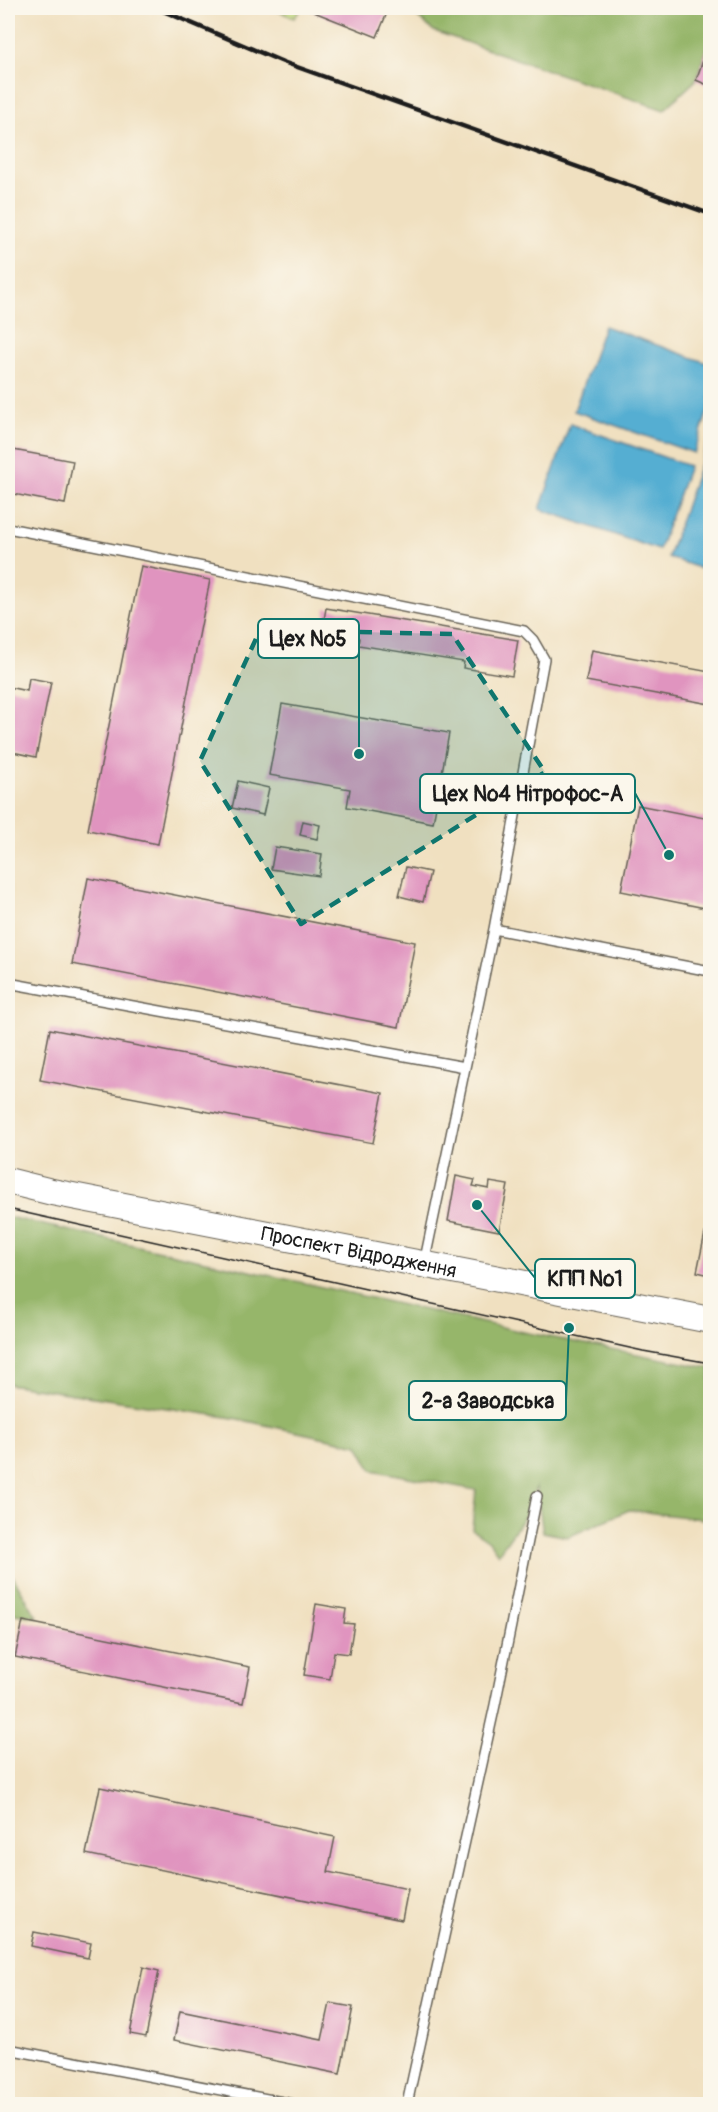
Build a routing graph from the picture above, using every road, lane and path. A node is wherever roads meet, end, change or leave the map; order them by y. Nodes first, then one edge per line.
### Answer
1 (8, 528) edge
2 (494, 929) junction
3 (711, 971) edge
4 (8, 983) edge
5 (465, 1067) junction
6 (8, 1181) edge
7 (424, 1263) junction
8 (711, 1320) edge
9 (537, 1496) dead end
10 (8, 2049) edge
11 (293, 2104) edge
12 (407, 2104) edge

1 - 2 lane
2 - 3 lane
2 - 5 lane
4 - 5 lane
5 - 7 lane
6 - 7 street, Проспект Відродження
7 - 8 street, Проспект Відродження
9 - 12 lane
10 - 11 lane

